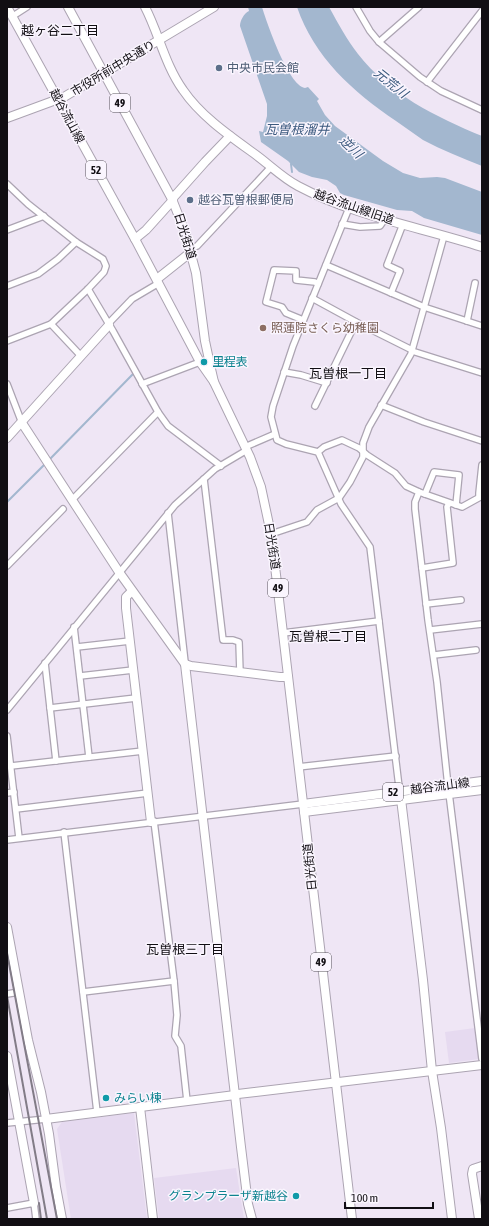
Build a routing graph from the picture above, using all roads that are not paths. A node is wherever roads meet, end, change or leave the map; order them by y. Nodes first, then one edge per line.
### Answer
1 (7, 7) edge
2 (27, 7) edge
3 (68, 7) edge
4 (145, 7) edge
5 (212, 7) edge
6 (356, 7) edge
7 (419, 7) edge
8 (482, 11) edge
9 (13, 16) junction
10 (160, 40) junction
11 (379, 42) junction
12 (103, 73) junction
13 (427, 82) junction
14 (58, 99) junction
15 (482, 110) edge
16 (7, 118) edge
17 (230, 136) junction
18 (271, 167) junction
19 (7, 184) edge
20 (172, 199) junction
21 (349, 208) junction
22 (44, 216) junction
23 (385, 219) junction
24 (342, 224) junction
25 (404, 224) junction
26 (7, 230) edge
27 (444, 236) junction
28 (135, 239) junction
29 (76, 242) junction
30 (482, 247) edge
31 (191, 250) junction
32 (326, 265) junction
33 (158, 282) junction
34 (475, 283) dead end
35 (318, 284) junction
36 (7, 286) edge
37 (88, 289) junction
38 (391, 293) junction
39 (312, 298) junction
40 (424, 307) junction
41 (303, 320) junction
42 (467, 321) junction
43 (356, 322) junction
44 (51, 324) junction
45 (108, 325) junction
46 (482, 326) edge
47 (7, 341) edge
48 (192, 346) junction
49 (206, 348) junction
50 (412, 351) junction
51 (82, 356) junction
52 (200, 362) junction
53 (284, 372) junction
54 (482, 373) edge
55 (214, 382) junction
56 (327, 383) junction
57 (7, 384) edge
58 (142, 384) junction
59 (9, 395) edge
60 (381, 405) junction
61 (315, 406) dead end
62 (158, 412) junction
63 (22, 422) junction
64 (275, 434) junction
65 (7, 438) edge
66 (482, 441) edge
67 (246, 449) junction
68 (363, 451) junction
69 (318, 452) junction
70 (482, 465) edge
71 (221, 466) junction
72 (204, 479) junction
73 (422, 494) junction
74 (481, 497) edge
75 (339, 498) junction
76 (72, 500) junction
77 (448, 503) junction
78 (456, 505) junction
79 (63, 509) dead end
80 (168, 513) junction
81 (271, 534) junction
82 (7, 566) edge
83 (422, 568) junction
84 (119, 572) junction
85 (132, 591) junction
86 (462, 600) dead end
87 (426, 604) junction
88 (379, 621) junction
89 (482, 624) edge
90 (74, 627) junction
91 (430, 630) junction
92 (283, 633) junction
93 (130, 641) junction
94 (77, 647) junction
95 (476, 650) dead end
96 (434, 656) junction
97 (45, 663) junction
98 (185, 664) junction
99 (134, 670) junction
100 (240, 673) junction
101 (80, 676) junction
102 (288, 677) junction
103 (136, 698) junction
104 (83, 705) junction
105 (50, 708) junction
106 (7, 710) edge
107 (7, 736) edge
108 (143, 751) junction
109 (396, 756) junction
110 (89, 757) junction
111 (56, 761) junction
112 (11, 766) junction
113 (298, 767) junction
114 (482, 781) edge
115 (449, 789) junction
116 (482, 790) edge
117 (14, 792) junction
118 (7, 793) edge
119 (148, 793) junction
120 (400, 795) junction
121 (304, 808) junction
122 (16, 809) junction
123 (203, 816) junction
124 (152, 821) junction
125 (64, 832) junction
126 (19, 838) junction
127 (7, 840) edge
128 (7, 927) edge
129 (174, 981) junction
130 (19, 992) junction
131 (83, 992) junction
132 (7, 994) edge
133 (482, 1059) edge
134 (7, 1060) edge
135 (482, 1065) edge
136 (432, 1071) junction
137 (336, 1082) junction
138 (235, 1095) junction
139 (187, 1101) junction
140 (140, 1107) junction
141 (97, 1112) junction
142 (46, 1119) junction
143 (18, 1121) junction
144 (7, 1123) edge
145 (482, 1166) edge
146 (34, 1203) junction
147 (7, 1208) edge
148 (36, 1219) edge
149 (62, 1219) edge
150 (153, 1219) edge
151 (252, 1219) edge
152 (352, 1219) edge
153 (452, 1219) edge
154 (479, 1219) edge

1 - 9 street, 越谷流山線 / 52
2 - 9 street
3 - 12 street, 日光街道 / 49
4 - 10 street, 越谷流山線旧道
5 - 10 street, 市役所前中央通り
6 - 11 street
7 - 11 street
8 - 13 street
9 - 14 street, 越谷流山線 / 52
10 - 12 street, 市役所前中央通り
10 - 17 street, 越谷流山線旧道
11 - 13 street
12 - 14 street, 市役所前中央通り
12 - 20 street, 日光街道 / 49
13 - 15 street
14 - 16 street, 市役所前中央通り
14 - 28 street, 越谷流山線 / 52
17 - 18 street, 越谷流山線旧道
17 - 20 street
18 - 21 street, 越谷流山線旧道
18 - 31 street
19 - 22 street
20 - 28 street
20 - 31 street, 日光街道 / 49
21 - 23 street, 越谷流山線旧道
21 - 24 street
22 - 26 street
22 - 29 street
23 - 24 street
23 - 25 street, 越谷流山線旧道
24 - 32 street
25 - 27 street, 越谷流山線旧道
25 - 38 street
27 - 30 street, 越谷流山線旧道
27 - 40 street
28 - 33 street, 越谷流山線
29 - 36 street
29 - 37 street
31 - 33 street
31 - 49 street, 日光街道 / 49
32 - 35 street
32 - 38 street
33 - 45 street
33 - 48 street, 越谷流山線
34 - 42 street
35 - 39 street
35 - 41 street
37 - 44 street
37 - 45 street
38 - 40 street
39 - 41 street
39 - 43 street
40 - 42 street
40 - 50 street
41 - 53 street
42 - 46 street
43 - 50 street
43 - 56 street
44 - 47 street
44 - 51 street
45 - 51 street
45 - 58 street
48 - 49 street
48 - 52 street, 越谷流山線
49 - 55 street, 日光街道 / 49
50 - 54 street
50 - 60 street
51 - 63 street
52 - 55 street, 越谷流山線
52 - 58 street
53 - 56 street
53 - 64 street
55 - 67 street, 日光街道 / 49
56 - 61 street
57 - 59 street
58 - 62 street
59 - 63 street
60 - 66 street
60 - 68 street
62 - 71 street
62 - 76 street
63 - 65 street
63 - 76 street
64 - 67 street
64 - 69 street
67 - 71 street
67 - 81 street, 日光街道 / 49
68 - 69 street
68 - 73 street
68 - 75 street
69 - 75 street
70 - 74 street
71 - 72 street
72 - 80 street
72 - 100 street
73 - 77 street
73 - 78 street
73 - 83 street
74 - 78 street
75 - 81 street
75 - 88 street
76 - 84 street
77 - 78 street
77 - 83 street
79 - 82 street
80 - 84 street
80 - 98 street
81 - 92 street, 日光街道 / 49
83 - 87 street
84 - 85 street
84 - 90 street
85 - 93 street
85 - 98 street
86 - 87 street
87 - 91 street
88 - 92 street
88 - 109 street
89 - 91 street
90 - 94 street
90 - 97 street
91 - 96 street
92 - 102 street, 日光街道 / 49
93 - 94 street
93 - 99 street
94 - 101 street
95 - 96 street
96 - 115 street
97 - 105 street
97 - 106 street
98 - 100 street
98 - 123 street
99 - 101 street
99 - 103 street
100 - 102 street
101 - 104 street
102 - 113 street, 日光街道 / 49
103 - 104 street
103 - 108 street
104 - 105 street
104 - 110 street
105 - 111 street
107 - 112 street
108 - 110 street
108 - 119 street
109 - 113 street
109 - 120 street
110 - 111 street
111 - 112 street
112 - 117 street
113 - 121 street, 日光街道 / 49
114 - 115 street, 越谷流山線 / 52
115 - 116 street, 越谷流山線 / 52
115 - 120 street, 越谷流山線 / 52
115 - 133 street
117 - 118 street
117 - 122 street
119 - 122 street
119 - 124 street
120 - 121 street, 越谷流山線 / 52
120 - 136 street
121 - 123 street
121 - 137 street, 日光街道 / 49
122 - 126 street
123 - 124 street
123 - 138 street
124 - 125 street
124 - 129 street
125 - 126 street
125 - 131 street
126 - 127 street
128 - 130 street
129 - 131 street
129 - 139 street
130 - 132 street
130 - 142 street
131 - 141 street
134 - 143 street
135 - 136 street
136 - 137 street
136 - 153 street
137 - 138 street
137 - 152 street, 日光街道 / 49
138 - 139 street
138 - 151 street
139 - 140 street
140 - 141 street
140 - 150 street
141 - 142 street
142 - 143 street
142 - 149 street
143 - 144 street
143 - 146 street
145 - 154 street
146 - 147 street
146 - 148 street

